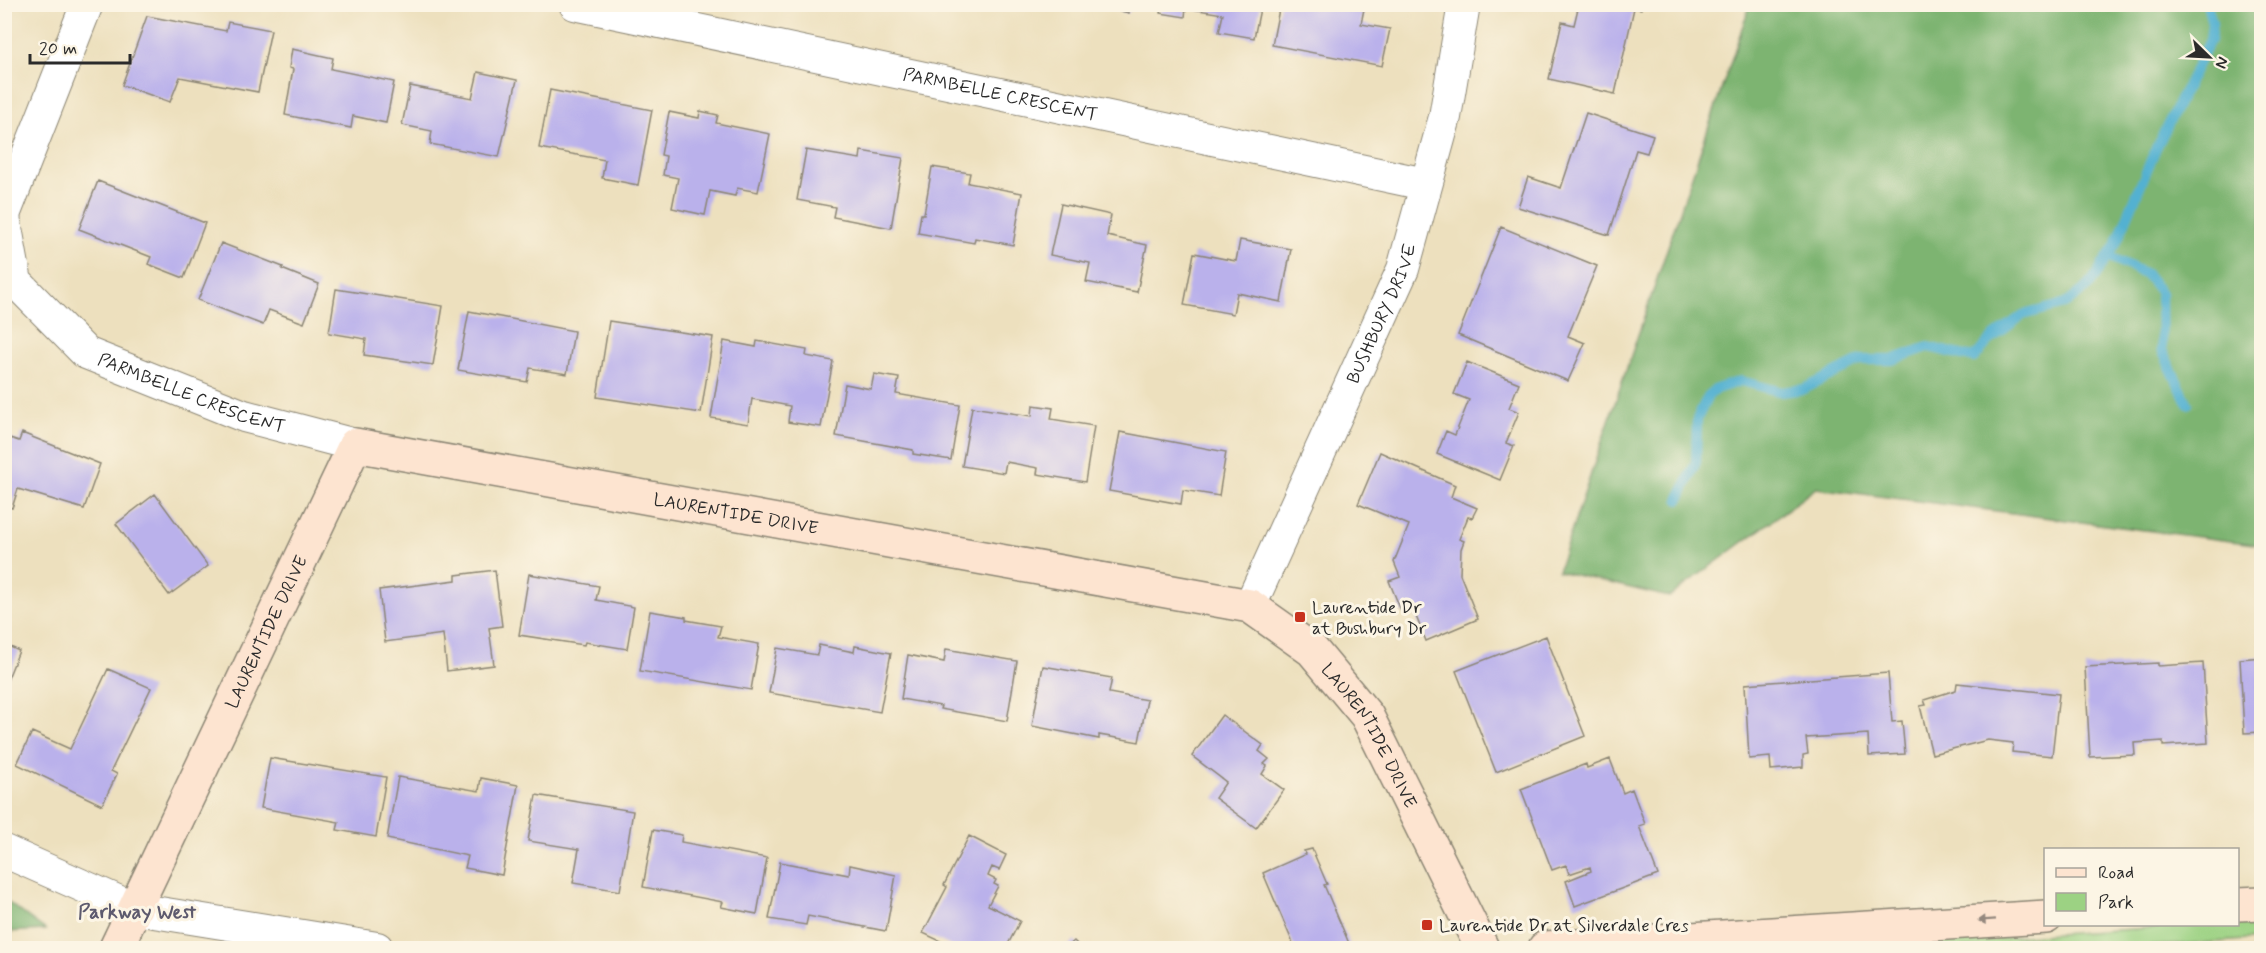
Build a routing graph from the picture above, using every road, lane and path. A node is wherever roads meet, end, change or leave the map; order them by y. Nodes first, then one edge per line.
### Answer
1 (87, 4) edge
2 (575, 4) edge
3 (1464, 4) edge
4 (1425, 183) junction
5 (4, 216) edge
6 (355, 445) junction
7 (1250, 606) junction
8 (4, 852) edge
9 (2262, 903) edge
10 (2239, 904) edge
11 (135, 909) junction
12 (2044, 916) edge
13 (116, 948) edge
14 (377, 948) edge
15 (1482, 948) edge
16 (1545, 948) edge

1 - 5 street, PARMBELLE CRESCENT
2 - 4 street, PARMBELLE CRESCENT
3 - 4 street, BUSHBURY DRIVE
4 - 7 street, BUSHBURY DRIVE
5 - 6 street, PARMBELLE CRESCENT
6 - 7 street, LAURENTIDE DRIVE
6 - 11 street, LAURENTIDE DRIVE
7 - 15 street, LAURENTIDE DRIVE
8 - 11 street
9 - 10 street
11 - 13 street, LAURENTIDE DRIVE
11 - 14 street
12 -> 16 street

